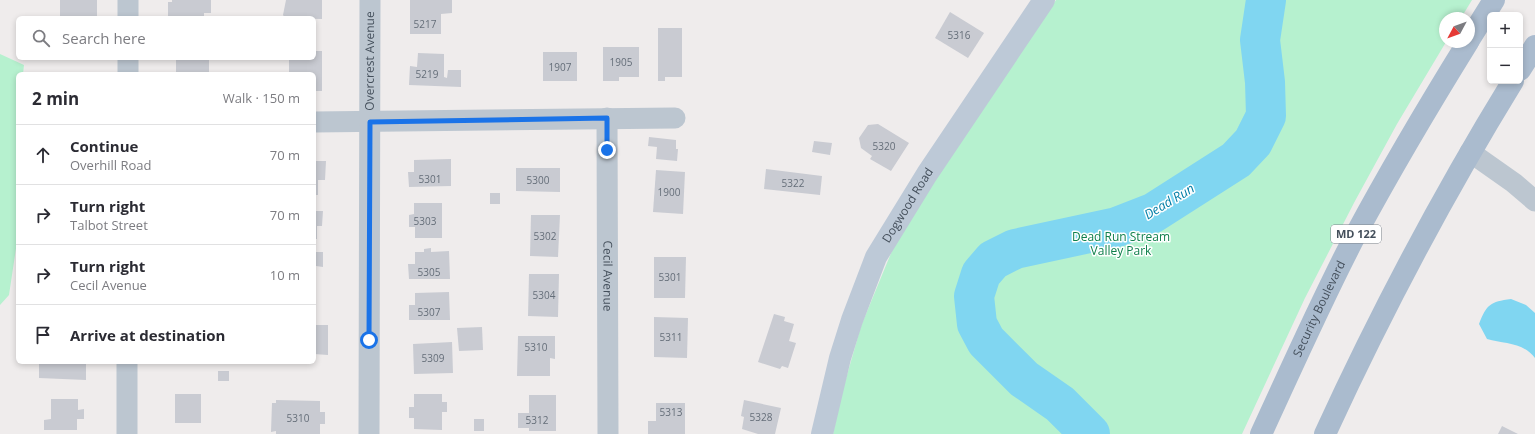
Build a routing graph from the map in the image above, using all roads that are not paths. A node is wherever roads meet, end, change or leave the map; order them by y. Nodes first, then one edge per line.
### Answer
1 (128, 0) edge
2 (370, 0) edge
3 (1044, 0) edge
4 (1494, 0) edge
5 (128, 16) edge
6 (1475, 30) edge
7 (1535, 46) edge
8 (1464, 48) edge
9 (128, 60) edge
10 (1523, 65) edge
11 (128, 72) edge
12 (1511, 84) edge
13 (607, 118) junction
14 (675, 118) dead end
15 (316, 122) edge
16 (370, 122) junction
17 (1470, 152) junction
18 (1535, 202) edge
19 (127, 364) edge
20 (127, 434) edge
21 (369, 434) edge
22 (608, 434) edge
23 (822, 434) edge
24 (1261, 434) edge
25 (1325, 434) edge

1 - 5 street
2 - 16 street, Overcrest Avenue
3 - 23 street, Dogwood Road
4 - 6 main road, Security Boulevard / MD 122
7 - 10 main road
8 - 24 main road, Security Boulevard / MD 122
9 - 11 street
12 - 17 main road
13 - 14 street
13 - 16 street
13 - 22 street, Cecil Avenue
15 - 16 street
16 - 21 street, Overcrest Avenue
17 - 18 street
17 - 25 main road
19 - 20 street

